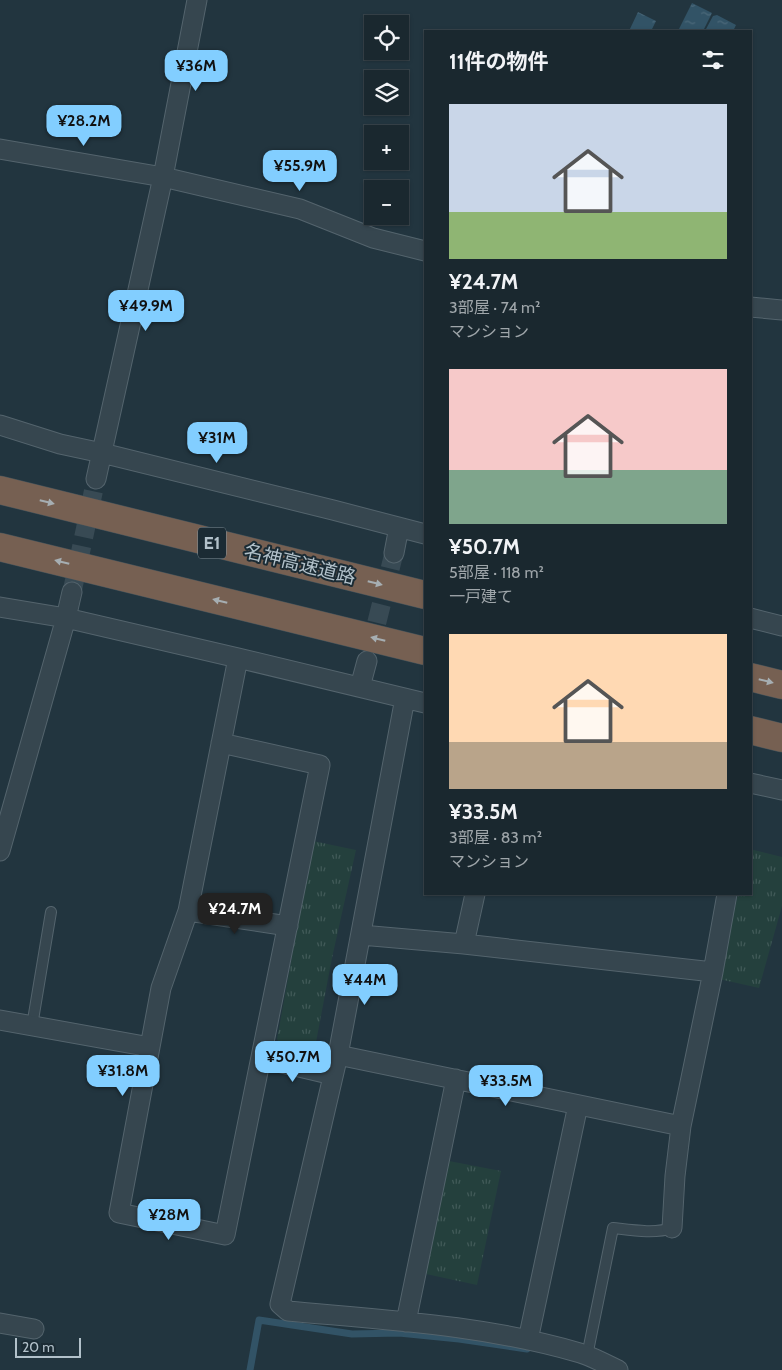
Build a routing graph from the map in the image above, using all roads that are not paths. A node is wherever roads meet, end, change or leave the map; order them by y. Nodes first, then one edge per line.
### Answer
1 (196, 0) edge
2 (0, 150) edge
3 (163, 177) junction
4 (424, 251) edge
5 (752, 308) edge
6 (782, 310) edge
7 (0, 426) edge
8 (102, 453) junction
9 (96, 479) tunnel mouth
10 (0, 490) edge
11 (399, 527) junction
12 (424, 534) edge
13 (0, 547) edge
14 (394, 554) tunnel mouth
15 (72, 592) tunnel mouth
16 (424, 595) edge
17 (0, 607) edge
18 (66, 618) junction
19 (752, 618) edge
20 (782, 626) edge
21 (424, 651) edge
22 (238, 658) junction
23 (368, 660) tunnel mouth
24 (752, 678) edge
25 (782, 685) edge
26 (360, 687) junction
27 (405, 698) junction
28 (424, 703) edge
29 (752, 730) edge
30 (782, 738) edge
31 (222, 743) junction
32 (752, 783) edge
33 (782, 790) edge
34 (0, 851) edge
35 (475, 895) edge
36 (727, 895) edge
37 (188, 911) junction
38 (51, 912) dead end
39 (288, 926) junction
40 (361, 935) junction
41 (464, 944) junction
42 (713, 972) junction
43 (0, 1020) edge
44 (32, 1026) junction
45 (150, 1047) junction
46 (338, 1055) junction
47 (261, 1058) junction
48 (333, 1075) junction
49 (456, 1079) junction
50 (578, 1105) junction
51 (681, 1126) junction
52 (672, 1228) joint
53 (0, 1322) edge
54 (406, 1322) junction
55 (34, 1329) dead end
56 (528, 1340) junction
57 (587, 1356) junction
58 (618, 1370) edge

1 - 3 street
2 - 3 street
3 - 4 street
3 - 8 street
5 - 6 street
7 - 8 street
8 - 9 street
8 - 11 street
10 -> 16 highway, 名神高速道路 / E1
11 - 12 street
11 - 14 street
21 -> 13 highway
15 - 18 street
17 - 18 street
18 - 22 street
18 - 34 street
19 - 20 street
22 - 26 street
22 - 31 street
23 - 26 street
24 -> 25 highway
26 - 27 street
27 - 28 street
27 - 40 street
29 - 30 highway
31 - 37 street
31 - 39 street
32 - 33 street
35 - 41 street
36 - 42 street
37 - 39 street
37 - 45 street
38 - 44 lane
39 - 47 street
40 - 41 street
40 - 46 street
41 - 42 street
42 - 51 street
43 - 44 street
44 - 45 street
45 - 47 street
46 - 48 street
46 - 49 street
47 - 48 street
48 - 54 street
49 - 50 street
49 - 54 street
50 - 51 street
50 - 56 street
51 - 52 street
52 - 57 lane
53 - 55 street
54 - 56 street
56 - 57 street
57 - 58 street

